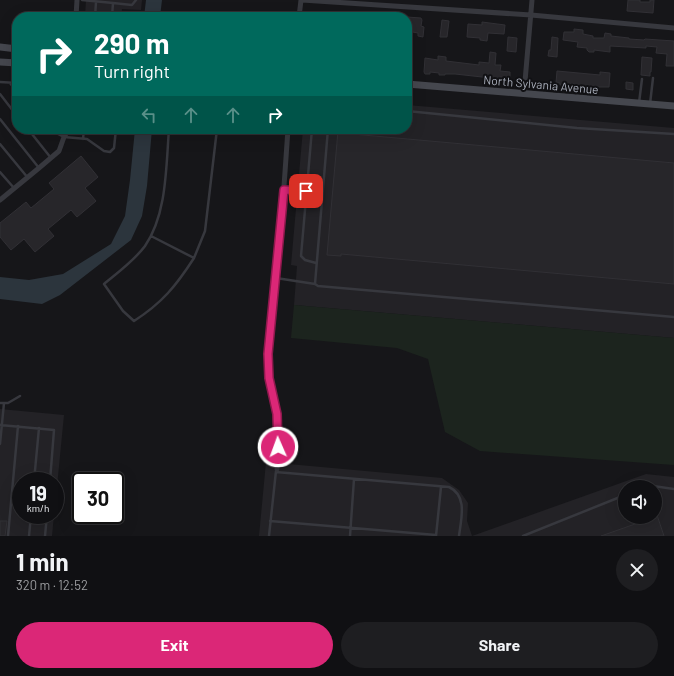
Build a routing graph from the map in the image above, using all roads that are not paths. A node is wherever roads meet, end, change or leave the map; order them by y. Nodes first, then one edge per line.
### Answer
1 (77, 0) edge
2 (82, 0) edge
3 (136, 0) edge
4 (301, 0) edge
5 (532, 0) edge
6 (96, 2) junction
7 (113, 4) junction
8 (76, 12) edge
9 (95, 12) edge
10 (112, 12) edge
11 (300, 12) edge
12 (530, 15) junction
13 (674, 28) edge
14 (0, 47) edge
15 (12, 48) edge
16 (0, 62) edge
17 (12, 63) edge
18 (653, 78) dead end
19 (642, 79) dead end
20 (0, 82) edge
21 (10, 83) joint
22 (412, 84) edge
23 (12, 86) edge
24 (524, 93) junction
25 (0, 94) edge
26 (640, 103) junction
27 (650, 104) junction
28 (674, 106) edge
29 (12, 110) edge
30 (412, 112) edge
31 (0, 119) edge
32 (32, 134) edge
33 (58, 134) edge
34 (63, 134) edge
35 (66, 134) edge
36 (84, 134) edge
37 (115, 134) edge
38 (169, 134) edge
39 (216, 134) edge
40 (288, 134) edge
41 (312, 134) edge
42 (328, 134) edge
43 (674, 134) edge
44 (64, 137) junction
45 (83, 139) junction
46 (0, 144) edge
47 (51, 158) junction
48 (39, 168) junction
49 (0, 172) edge
50 (28, 178) junction
51 (14, 188) junction
52 (284, 190) junction
53 (306, 191) junction
54 (322, 192) junction
55 (1, 197) edge
56 (150, 236) junction
57 (194, 258) junction
58 (316, 263) junction
59 (275, 278) junction
60 (316, 284) junction
61 (674, 317) edge
62 (20, 396) dead end
63 (0, 402) edge
64 (4, 403) junction
65 (1, 425) edge
66 (18, 426) junction
67 (39, 428) junction
68 (0, 442) edge
69 (276, 471) junction
70 (35, 472) edge
71 (51, 472) edge
72 (354, 479) junction
73 (441, 487) junction
74 (662, 487) edge
75 (674, 489) edge
76 (618, 499) edge
77 (270, 521) junction
78 (30, 524) edge
79 (46, 524) edge
80 (350, 528) junction
81 (8, 536) edge
82 (29, 536) edge
83 (45, 536) edge
84 (268, 536) edge
85 (350, 536) edge
86 (436, 536) edge
87 (459, 536) edge
88 (523, 536) edge

1 - 8 street
2 - 6 lane
3 - 7 lane
4 - 11 street
4 - 12 street
5 - 12 street
6 - 7 lane
6 - 9 lane
7 - 10 lane
12 - 13 street
12 - 24 street
14 - 15 street
16 - 17 street
18 - 27 lane
19 - 26 lane
20 - 21 lane
21 - 23 lane
22 - 24 street, North Sylvania Avenue
24 - 26 street, North Sylvania Avenue
25 - 29 lane
26 - 27 street, North Sylvania Avenue
27 - 28 street, North Sylvania Avenue
30 - 43 lane
31 - 48 lane
32 - 47 lane
33 - 44 lane
34 - 44 street
35 - 44 street
36 - 45 lane
37 - 45 lane
38 - 56 lane
39 - 57 lane
40 - 52 street
41 - 53 lane
42 - 54 lane
44 - 45 lane
44 - 47 street
46 - 50 lane
47 - 48 street
48 - 50 street
49 - 51 lane
50 - 51 street
51 - 55 street
52 - 53 lane
52 - 59 street
53 - 54 lane
53 - 58 lane
54 - 58 lane
56 - 57 lane
56 - 57 lane
58 - 60 lane
59 - 60 lane
59 - 69 street
60 - 61 lane
62 - 64 lane
63 - 64 lane
64 - 65 lane
65 - 66 lane
65 - 68 lane
66 - 67 lane
66 - 81 lane
67 - 70 lane
67 - 71 lane
69 - 72 lane
69 - 77 lane
72 - 73 lane
72 - 80 lane
73 - 86 lane
73 - 87 lane
74 - 75 lane
76 - 88 lane
77 - 80 lane
77 - 84 lane
78 - 82 lane
79 - 83 lane
80 - 85 lane
80 - 86 lane

